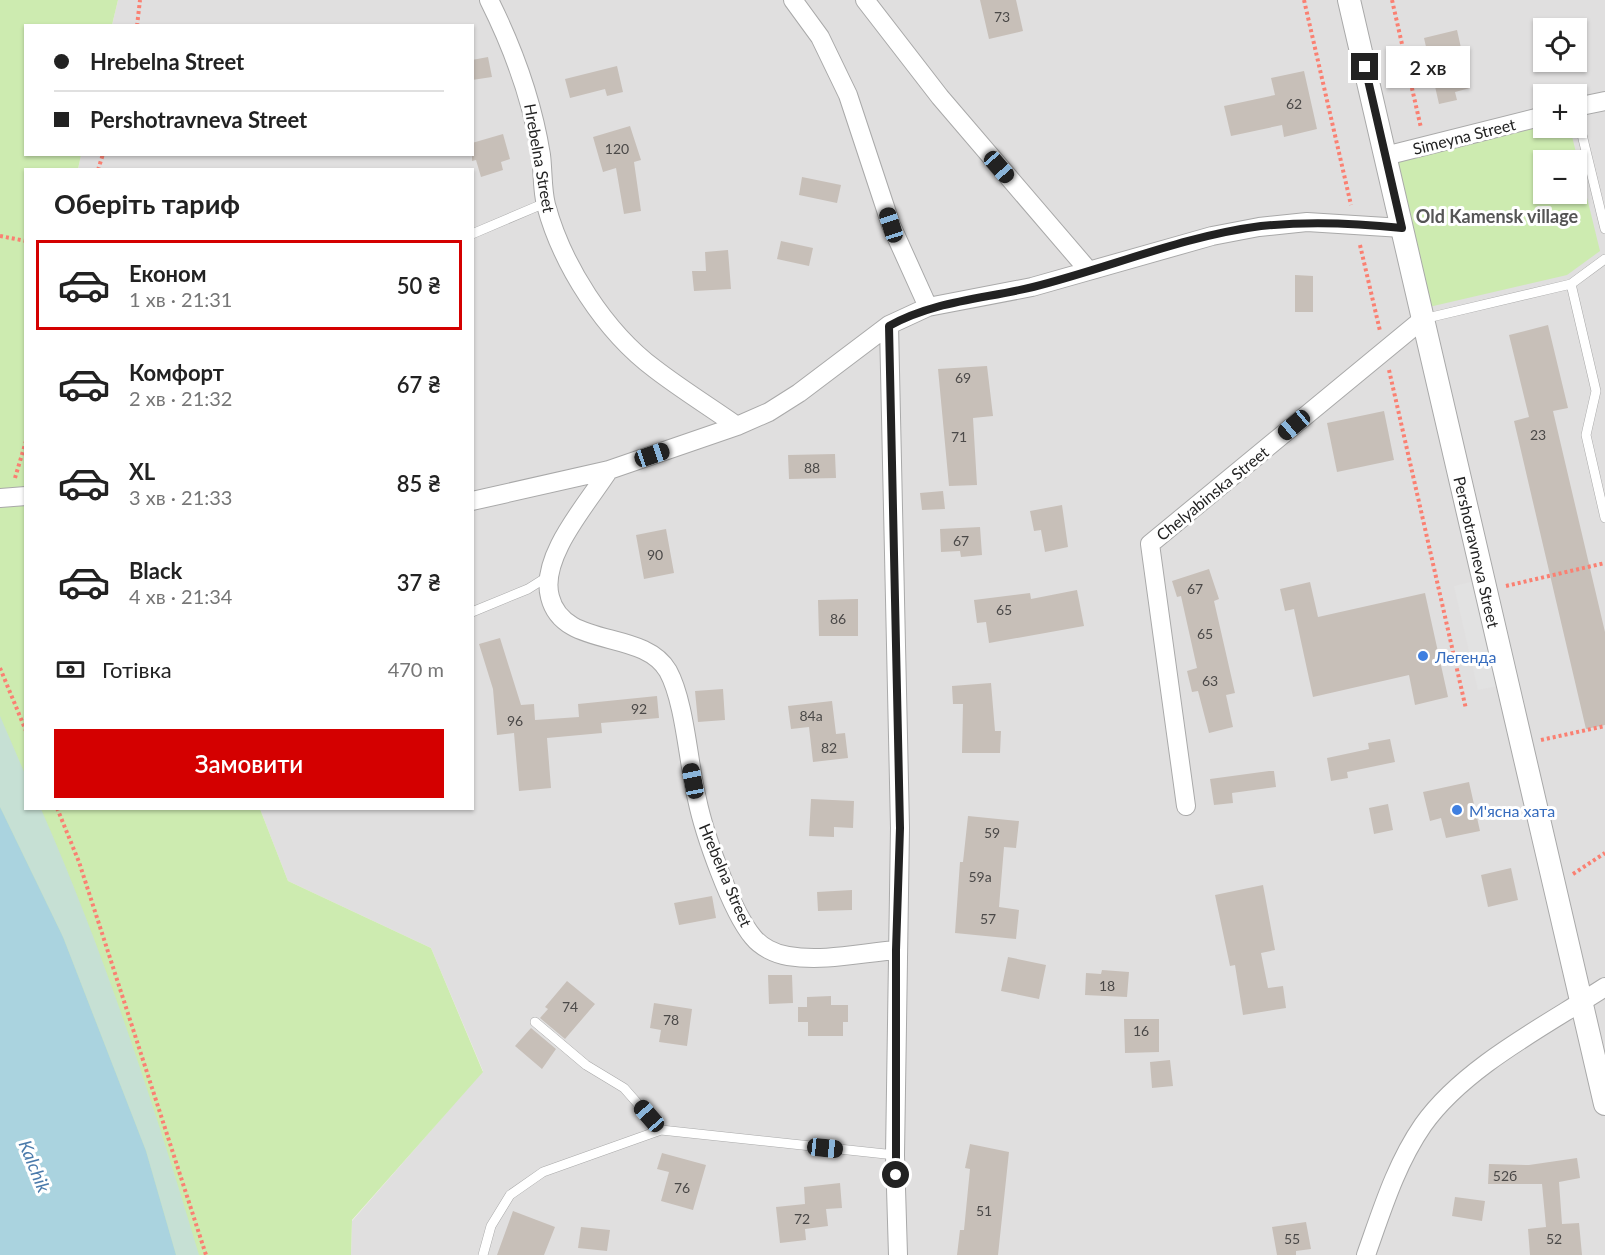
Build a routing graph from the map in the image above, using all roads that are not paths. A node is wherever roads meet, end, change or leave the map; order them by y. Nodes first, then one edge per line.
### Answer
1 (489, 0) edge
2 (793, 0) edge
3 (865, 0) edge
4 (1349, 0) edge
5 (1605, 101) edge
6 (1587, 106) edge
7 (1533, 119) edge
8 (1583, 138) edge
9 (1385, 156) junction
10 (545, 203) junction
11 (1402, 228) junction
12 (1605, 229) edge
13 (474, 233) edge
14 (1605, 259) edge
15 (1089, 271) junction
16 (1571, 284) junction
17 (928, 307) junction
18 (1423, 319) junction
19 (889, 326) junction
20 (737, 426) junction
21 (609, 470) junction
22 (474, 501) edge
23 (1605, 518) edge
24 (547, 576) junction
25 (474, 611) edge
26 (1186, 806) dead end
27 (896, 950) junction
28 (1605, 987) edge
29 (1581, 1003) junction
30 (535, 1022) dead end
31 (1605, 1104) edge
32 (662, 1130) junction
33 (895, 1155) junction
34 (483, 1255) edge
35 (898, 1255) edge
36 (1366, 1255) edge

1 - 10 street, Hrebelna Street
2 - 17 street
3 - 15 street
4 - 9 street, Pershotravneva Street
5 - 6 street
7 - 9 street, Simeyna Street
8 - 12 lane
9 - 11 street, Pershotravneva Street
10 - 13 lane
10 - 20 street, Hrebelna Street
11 - 15 street
11 - 18 street, Pershotravneva Street
14 - 16 lane
15 - 17 street
16 - 18 lane
16 - 23 lane
17 - 19 street
18 - 26 street, Chelyabinska Street
18 - 29 street, Pershotravneva Street
19 - 20 street
19 - 27 street
20 - 21 street
21 - 22 street
21 - 24 street
24 - 25 lane
24 - 27 street, Hrebelna Street
27 - 33 street
28 - 29 street
29 - 31 street, Pershotravneva Street
29 - 36 street
30 - 32 lane
32 - 33 lane
32 - 34 lane
33 - 35 street

